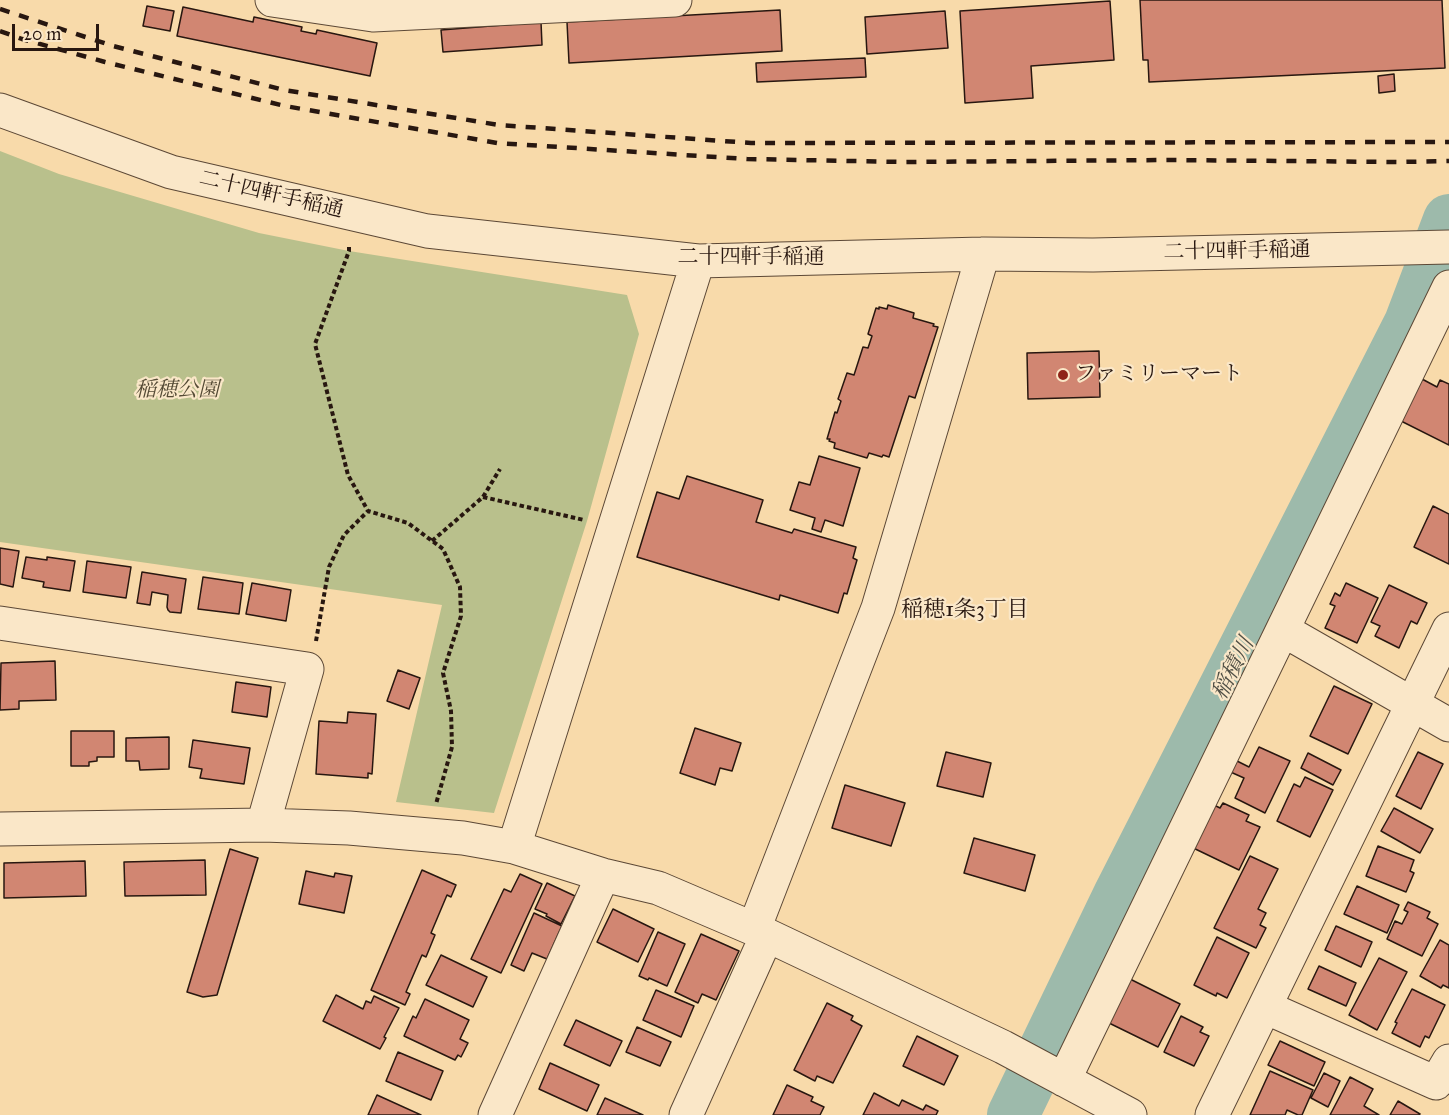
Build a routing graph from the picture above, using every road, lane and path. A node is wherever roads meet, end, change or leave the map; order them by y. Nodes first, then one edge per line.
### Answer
1 (272, 0) edge
2 (675, 0) edge
3 (458, 6) edge
4 (0, 110) edge
5 (1449, 247) edge
6 (349, 248) dead end
7 (983, 254) junction
8 (698, 261) junction
9 (1449, 288) edge
10 (500, 469) dead end
11 (483, 497) junction
12 (368, 511) junction
13 (587, 521) dead end
14 (432, 541) junction
15 (0, 623) edge
16 (1449, 629) edge
17 (1283, 630) junction
18 (315, 648) dead end
19 (1412, 704) junction
20 (1449, 725) edge
21 (435, 806) dead end
22 (263, 825) junction
23 (0, 829) edge
24 (514, 847) junction
25 (603, 875) junction
26 (761, 932) junction
27 (1265, 1007) junction
28 (1449, 1060) edge
29 (1059, 1078) junction
30 (495, 1115) edge
31 (686, 1115) edge
32 (1130, 1115) edge
33 (1212, 1115) edge

1 - 3 street
2 - 3 street
4 - 8 street, 二十四軒手稲通
5 - 7 street, 二十四軒手稲通
6 - 12 path
7 - 8 street, 二十四軒手稲通
7 - 26 street
8 - 24 street
9 - 17 street
10 - 11 path
11 - 13 path
11 - 14 path
12 - 14 path
12 - 18 path
14 - 21 path
15 - 22 street
16 - 19 street
17 - 19 street
17 - 29 street
19 - 20 street
19 - 27 street
22 - 23 street
22 - 24 street
24 - 25 street
25 - 26 street
25 - 30 street
26 - 29 street
26 - 31 street
27 - 28 street
27 - 33 street
29 - 32 street

